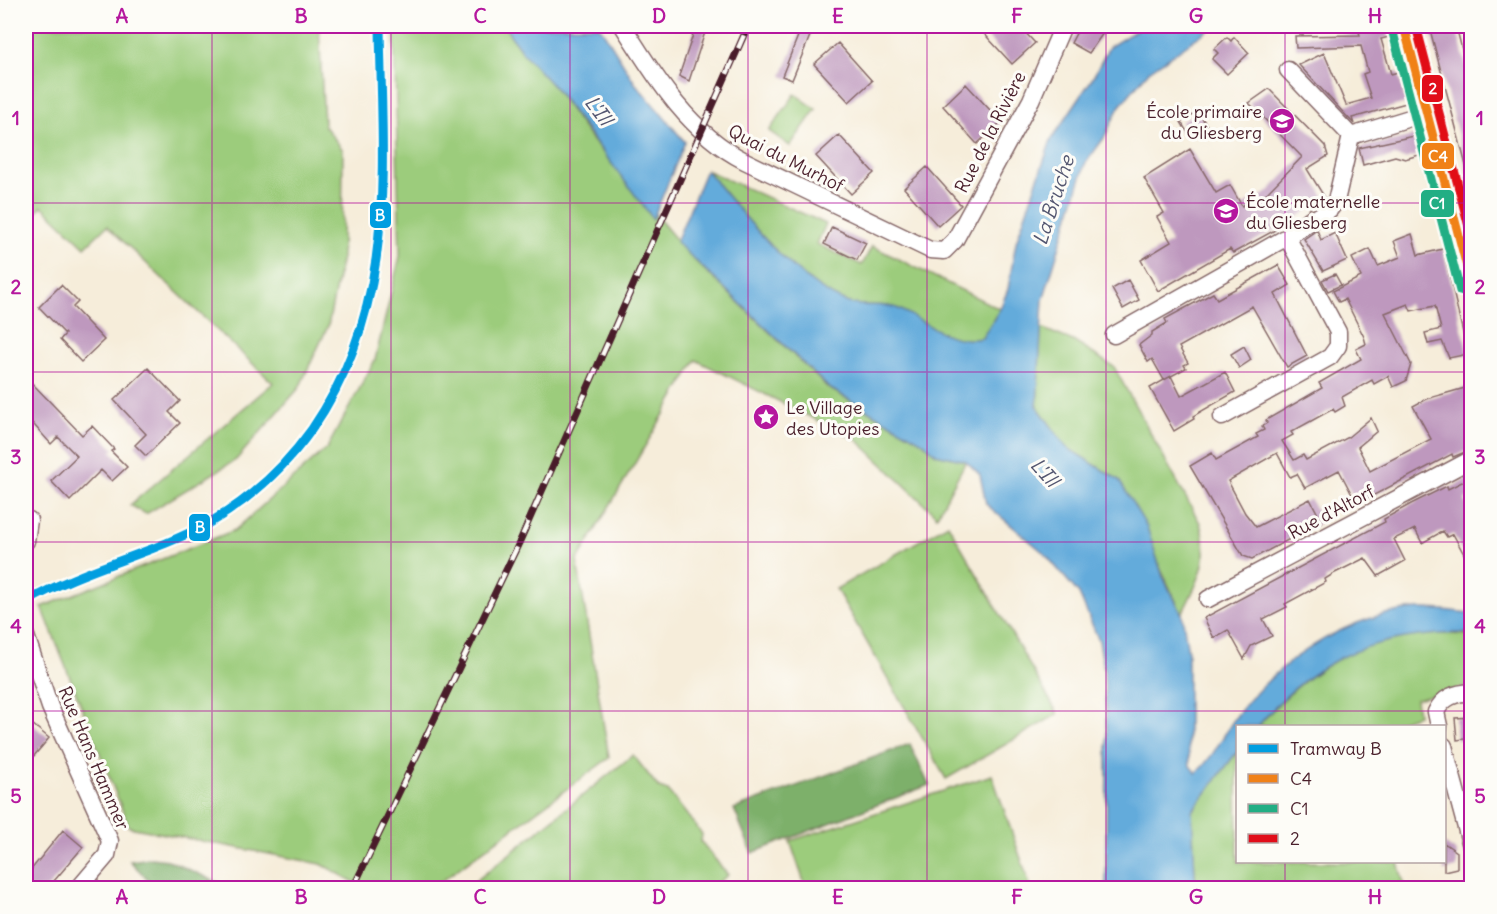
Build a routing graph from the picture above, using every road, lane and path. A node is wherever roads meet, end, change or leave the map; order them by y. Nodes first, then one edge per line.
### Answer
1 (622, 26) edge
2 (1063, 26) edge
3 (1404, 26) edge
4 (1288, 70) dead end
5 (1426, 114) junction
6 (1351, 136) junction
7 (1472, 184) edge
8 (1446, 191) junction
9 (1287, 237) junction
10 (944, 251) joint
11 (1472, 288) edge
12 (1114, 335) dead end
13 (1222, 417) dead end
14 (1472, 459) edge
15 (29, 520) dead end
16 (26, 541) edge
17 (1208, 599) dead end
18 (26, 636) edge
19 (1472, 692) edge
20 (1439, 725) edge
21 (1446, 753) edge
22 (1472, 849) edge
23 (79, 888) edge

1 - 10 street, Quai du Murhof
2 - 10 street, Rue de la Rivière
3 - 5 main road
4 - 6 street
5 - 6 street
5 - 8 main road
6 - 9 street
7 - 8 street
8 - 11 main road
9 - 12 street
9 - 13 street
14 - 17 street, Rue d'Altorf
15 - 16 street
18 - 23 street, Rue Hans Hammer
19 - 20 street
21 - 22 street

